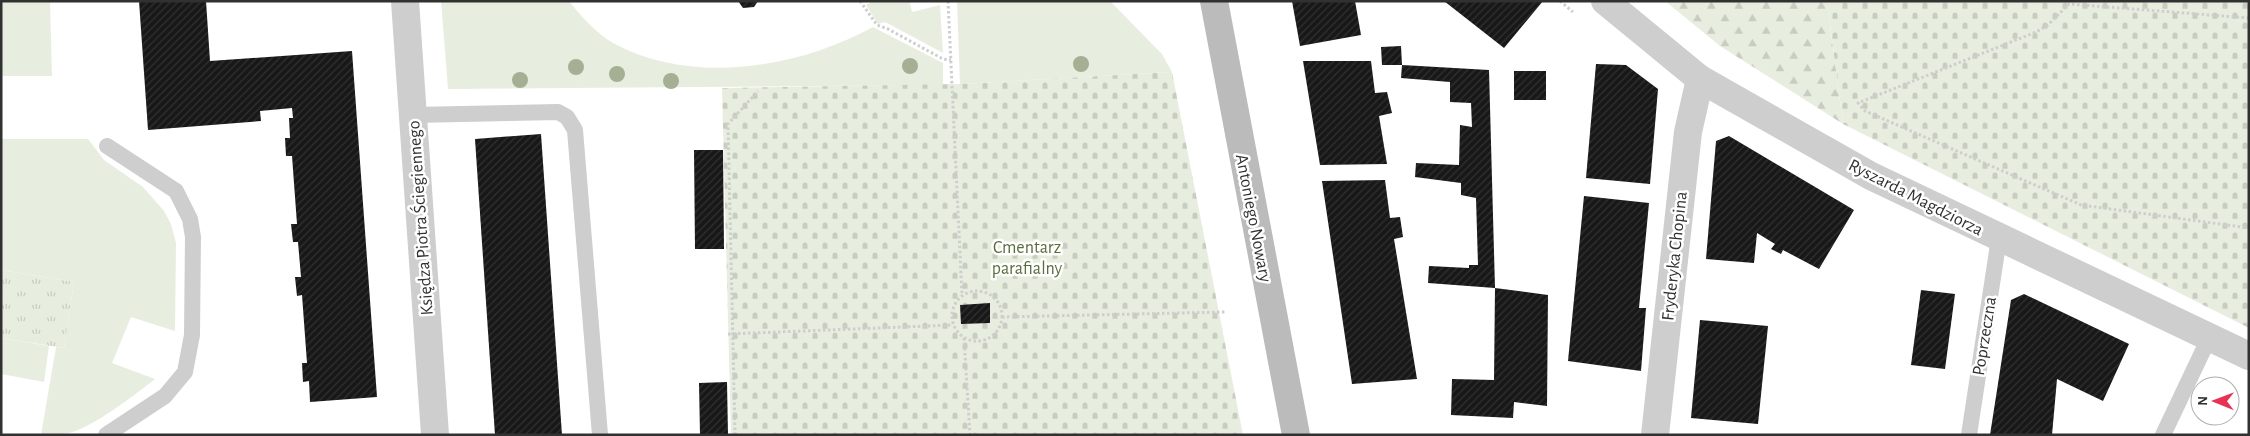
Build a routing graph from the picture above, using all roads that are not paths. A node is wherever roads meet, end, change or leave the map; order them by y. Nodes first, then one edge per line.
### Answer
1 (406, 1) edge
2 (1214, 1) edge
3 (1605, 1) edge
4 (1700, 79) junction
5 (413, 115) junction
6 (107, 146) dead end
7 (1999, 238) junction
8 (2209, 338) junction
9 (2249, 356) edge
10 (106, 435) edge
11 (435, 435) edge
12 (600, 435) edge
13 (1296, 435) edge
14 (1655, 435) edge
15 (1969, 435) edge
16 (2163, 435) edge

1 - 5 street, Księdza Piotra Ściegiennego
2 - 13 street, Antoniego Nowary
3 - 4 street, Ryszarda Magdziorza
4 - 7 street, Ryszarda Magdziorza
4 - 14 street, Fryderyka Chopina
5 - 11 street, Księdza Piotra Ściegiennego
5 - 12 lane
6 - 10 lane
7 - 8 street, Ryszarda Magdziorza
7 - 15 lane, Poprzeczna
8 - 9 street, Ryszarda Magdziorza
8 - 16 lane

